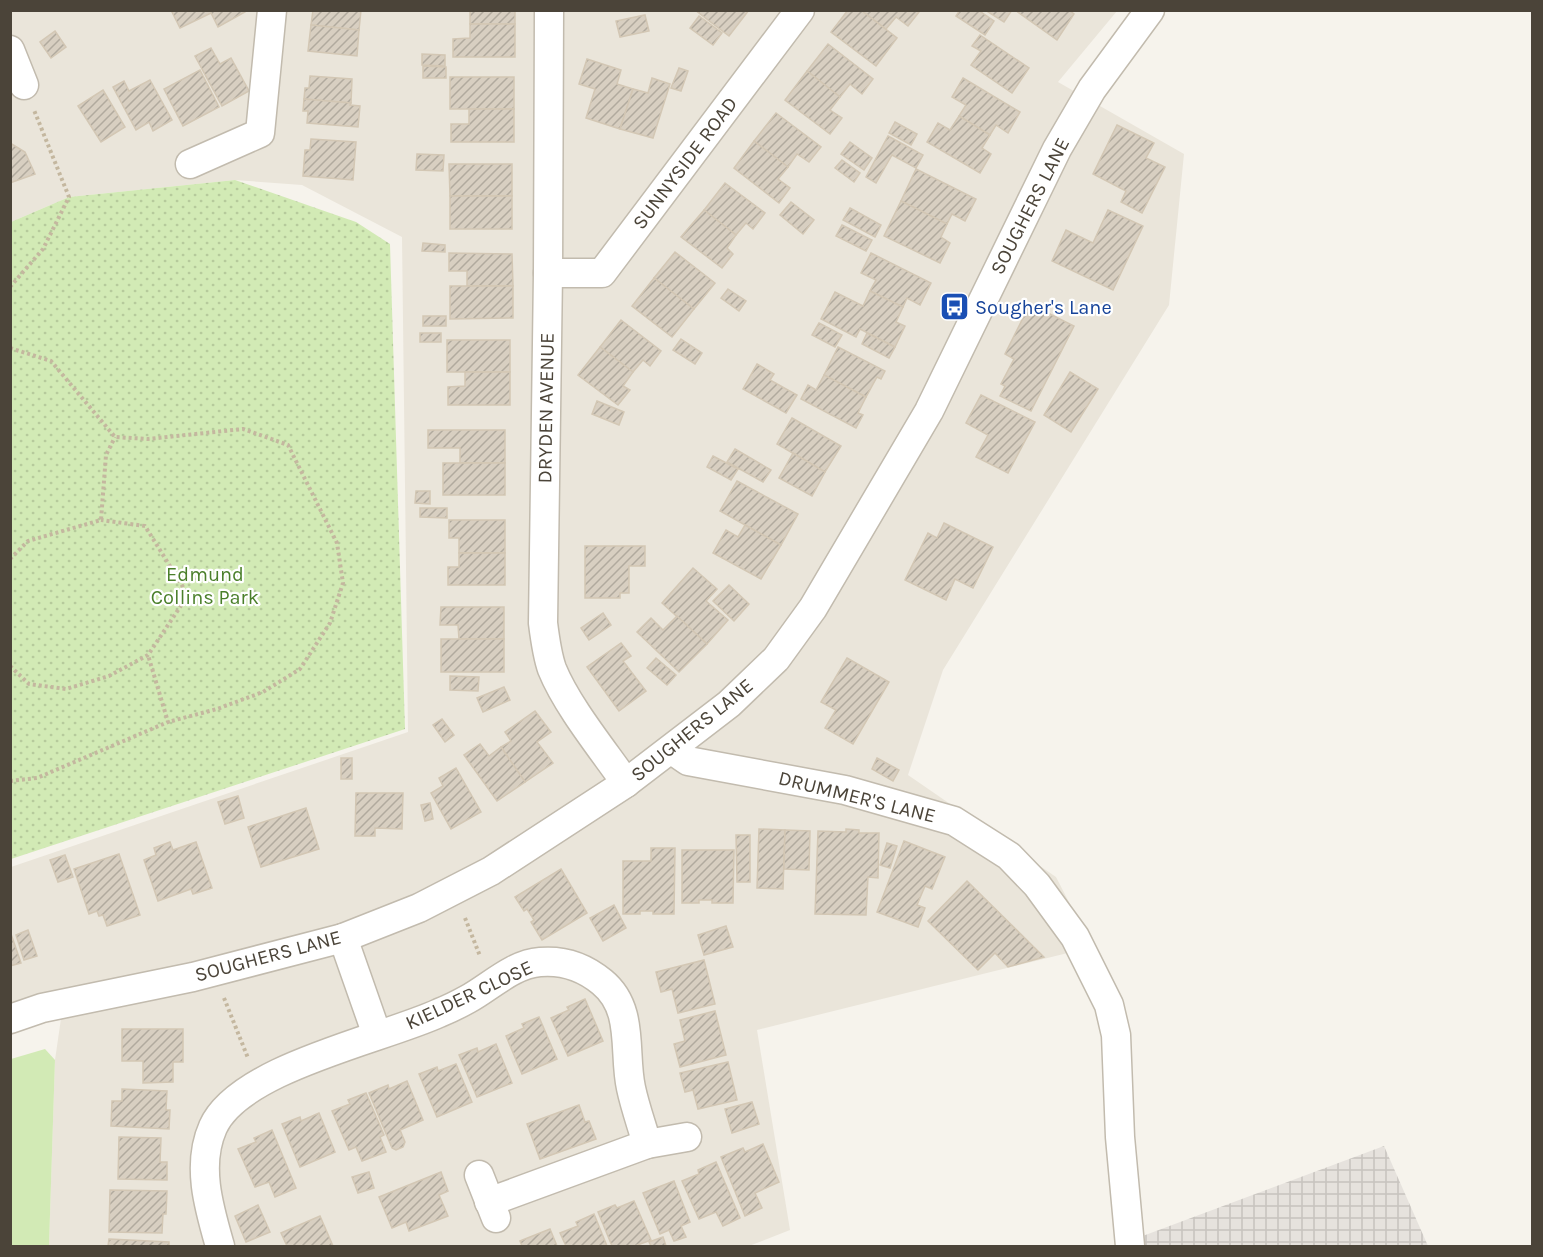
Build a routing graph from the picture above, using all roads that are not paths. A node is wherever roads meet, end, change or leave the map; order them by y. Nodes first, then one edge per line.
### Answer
1 (272, 10) edge
2 (549, 10) edge
3 (800, 10) edge
4 (1150, 10) edge
5 (10, 50) edge
6 (24, 85) road end
7 (190, 164) dead end
8 (548, 273) junction
9 (672, 750) junction
10 (626, 783) junction
11 (343, 938) junction
12 (10, 1019) edge
13 (376, 1035) junction
14 (687, 1137) dead end
15 (647, 1144) junction
16 (479, 1175) dead end
17 (220, 1246) edge
18 (1130, 1246) edge

1 - 7 street
2 - 8 street, DRYDEN AVENUE
3 - 8 street, SUNNYSIDE ROAD
4 - 9 street, SOUGHERS LANE
5 - 6 street
8 - 10 street, DRYDEN AVENUE
9 - 10 street, SOUGHERS LANE
9 - 18 street, DRUMMER'S LANE
10 - 11 street, SOUGHERS LANE
11 - 12 street, SOUGHERS LANE
11 - 13 street
13 - 15 street, KIELDER CLOSE
13 - 17 street, KIELDER CLOSE
14 - 15 street
15 - 16 street

